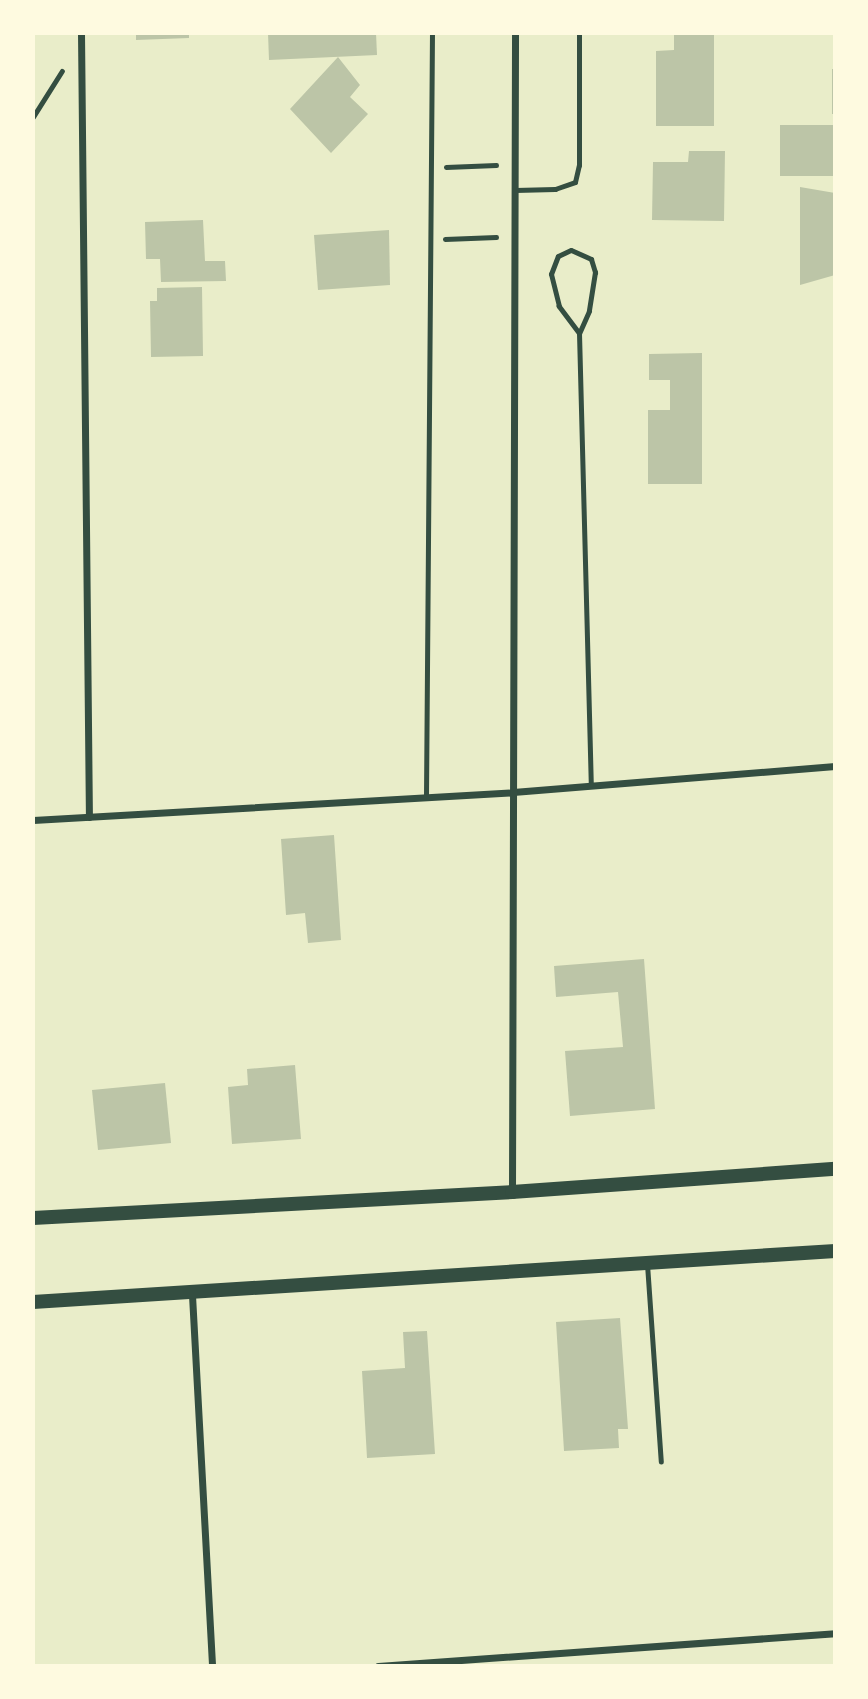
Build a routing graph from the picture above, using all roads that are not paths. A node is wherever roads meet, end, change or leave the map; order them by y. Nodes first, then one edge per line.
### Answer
1 (81, 33) edge
2 (432, 33) edge
3 (515, 33) edge
4 (579, 33) edge
5 (514, 190) junction
6 (579, 333) junction
7 (835, 766) edge
8 (592, 786) junction
9 (513, 792) junction
10 (426, 796) junction
11 (89, 817) junction
12 (33, 820) edge
13 (835, 1169) edge
14 (512, 1192) junction
15 (33, 1218) edge
16 (835, 1251) edge
17 (647, 1264) junction
18 (192, 1296) junction
19 (33, 1302) edge
20 (661, 1462) dead end
21 (835, 1633) edge
22 (212, 1666) edge
23 (377, 1666) edge

1 - 11 street
2 - 10 lane
3 - 5 street
4 - 5 lane
5 - 9 street
6 - 6 lane
6 - 8 lane
7 - 8 street
8 - 9 street
9 - 10 street
9 - 14 street
10 - 11 street
11 - 12 street
13 - 14 main road
14 - 15 main road
16 - 17 main road
17 - 18 main road
17 - 20 lane
18 - 19 main road
18 - 22 street
21 - 23 street

